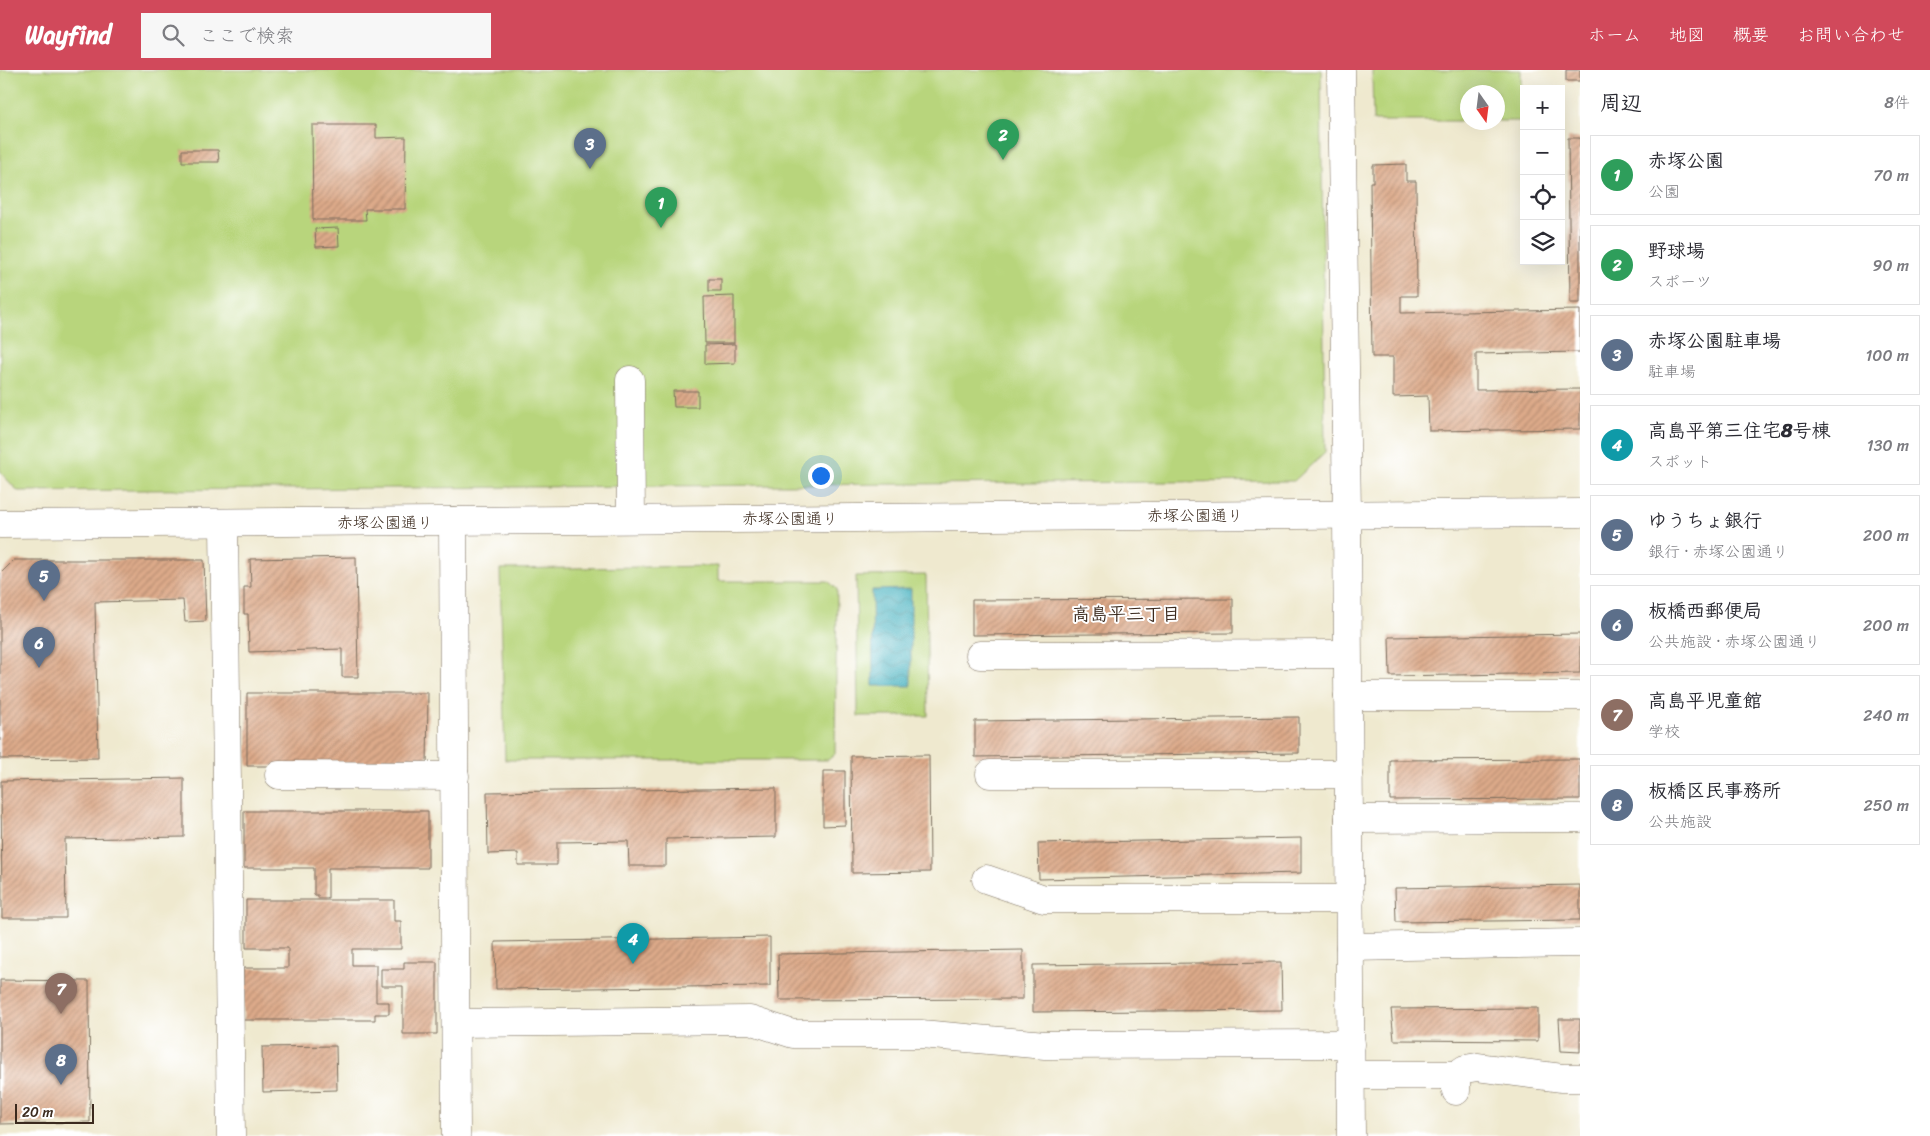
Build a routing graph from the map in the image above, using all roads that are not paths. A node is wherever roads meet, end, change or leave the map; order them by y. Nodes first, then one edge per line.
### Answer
1 (1341, 70) edge
2 (630, 380) dead end
3 (1580, 512) edge
4 (1347, 514) junction
5 (631, 519) junction
6 (453, 522) junction
7 (224, 523) junction
8 (0, 524) edge
9 (1347, 654) junction
10 (980, 655) dead end
11 (1348, 696) junction
12 (1580, 696) edge
13 (990, 774) dead end
14 (1349, 774) junction
15 (279, 775) dead end
16 (455, 776) junction
17 (1580, 818) edge
18 (1349, 819) junction
19 (986, 879) dead end
20 (1350, 899) junction
21 (1580, 943) edge
22 (1350, 946) junction
23 (456, 1023) junction
24 (1351, 1044) junction
25 (1352, 1074) junction
26 (1580, 1078) edge
27 (231, 1136) edge
28 (456, 1136) edge
29 (1351, 1136) edge

1 - 4 street
2 - 5 street
3 - 4 street, 赤塚公園通り
4 - 5 street, 赤塚公園通り
4 - 9 street
5 - 6 street, 赤塚公園通り
6 - 7 street, 赤塚公園通り
6 - 16 street
7 - 8 street, 赤塚公園通り
7 - 27 street
9 - 10 street
9 - 11 street
11 - 12 street
11 - 14 street
13 - 14 street
14 - 18 street
15 - 16 street
16 - 23 street
17 - 18 street
18 - 20 street
19 - 20 street
20 - 22 street
21 - 22 street
22 - 24 street
23 - 24 street
23 - 28 street
24 - 25 street
25 - 26 street
25 - 29 street

